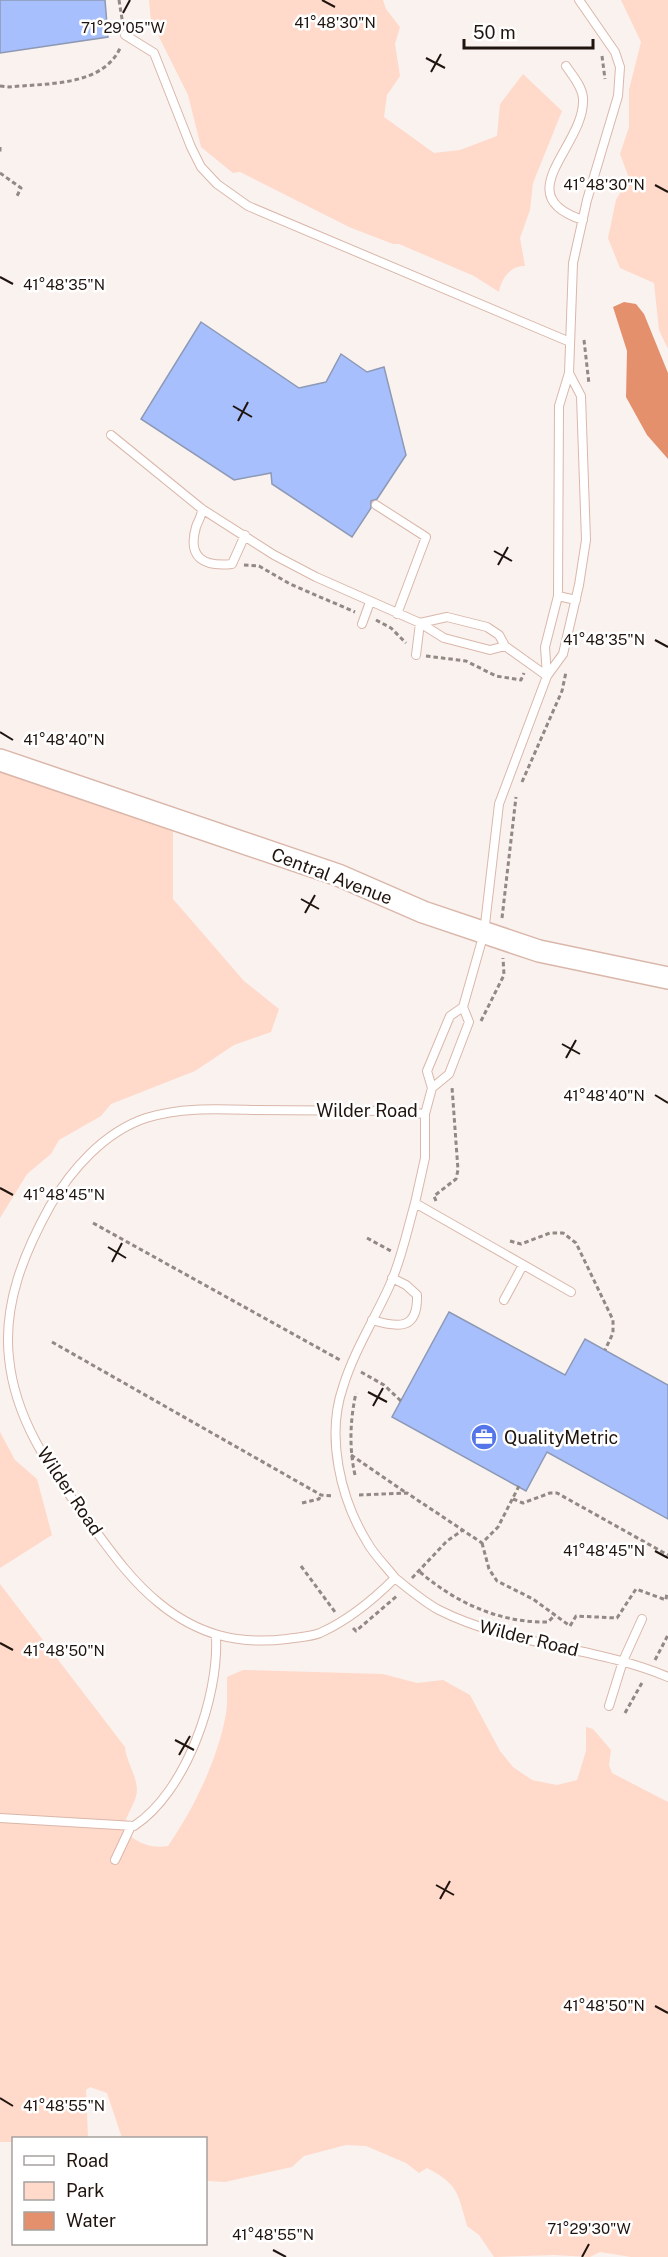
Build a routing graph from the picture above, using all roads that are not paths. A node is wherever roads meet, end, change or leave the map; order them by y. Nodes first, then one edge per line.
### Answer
1 (579, 0) edge
2 (125, 35) road end
3 (566, 66) dead end
4 (583, 220) junction
5 (570, 342) junction
6 (569, 373) junction
7 (111, 435) dead end
8 (376, 506) dead end
9 (202, 509) junction
10 (245, 535) junction
11 (558, 596) junction
12 (576, 600) junction
13 (370, 602) junction
14 (397, 614) junction
15 (364, 620) road end
16 (420, 623) junction
17 (505, 646) junction
18 (416, 653) road end
19 (547, 676) junction
20 (0, 760) edge
21 (484, 933) junction
22 (668, 978) edge
23 (463, 1007) junction
24 (432, 1088) junction
25 (425, 1114) junction
26 (415, 1203) junction
27 (523, 1265) junction
28 (392, 1278) junction
29 (571, 1292) dead end
30 (504, 1300) dead end
31 (372, 1320) junction
32 (395, 1578) junction
33 (642, 1619) dead end
34 (216, 1636) junction
35 (623, 1661) junction
36 (668, 1677) edge
37 (609, 1706) dead end
38 (0, 1818) edge
39 (131, 1826) junction
40 (115, 1860) dead end

1 - 4 lane
2 - 5 lane
3 - 4 lane
4 - 5 lane
5 - 6 lane
6 - 11 lane
6 - 12 lane
7 - 9 lane
8 - 14 lane
9 - 10 lane
9 - 10 lane
10 - 13 lane
11 - 12 lane
11 - 19 lane
12 - 19 lane
13 - 14 lane
13 - 15 lane
14 - 16 lane
16 - 17 lane
16 - 17 lane
16 - 18 lane
17 - 19 lane
19 - 21 lane, Wilder Road
20 - 21 main road, Central Avenue
21 - 22 main road, Central Avenue
21 - 23 lane, Wilder Road
23 - 24 lane
23 - 24 lane, Wilder Road
24 - 25 lane, Wilder Road
25 - 26 lane
25 - 34 lane, Wilder Road
26 - 27 lane
26 - 28 lane
27 - 29 lane
27 - 30 lane
28 - 31 lane
28 - 31 lane
31 - 32 lane
32 - 34 lane, Wilder Road
32 - 35 lane, Wilder Road
33 - 35 lane
34 - 39 lane
35 - 36 lane, Wilder Road
35 - 37 lane
38 - 39 lane
39 - 40 lane

